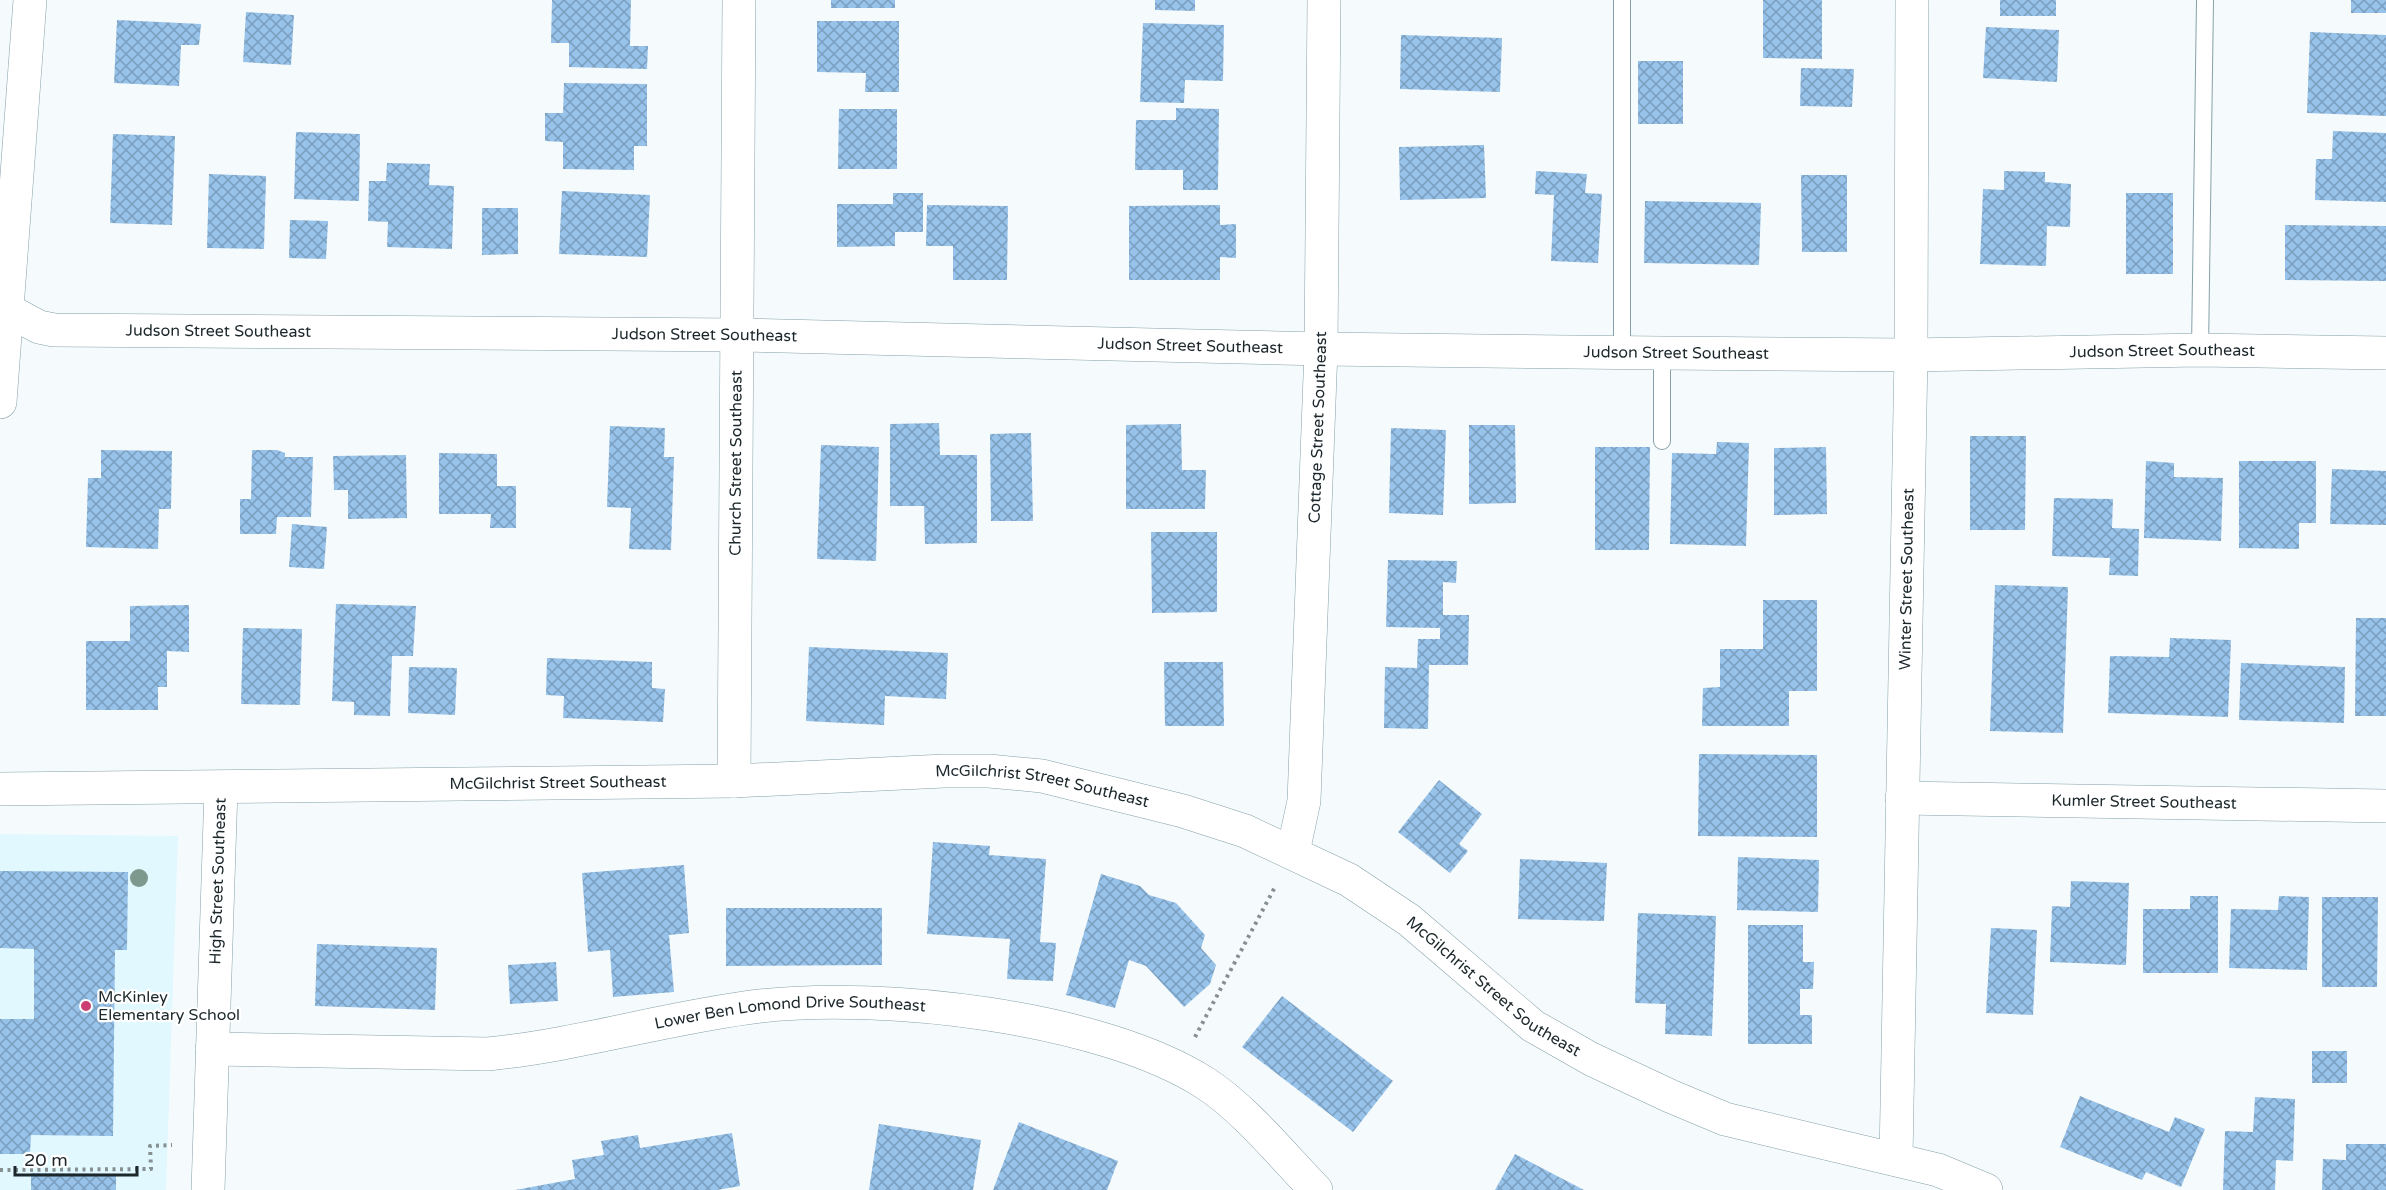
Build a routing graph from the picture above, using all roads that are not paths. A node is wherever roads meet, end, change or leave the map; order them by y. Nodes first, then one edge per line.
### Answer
1 (30, 0) edge
2 (739, 0) edge
3 (1324, 0) edge
4 (1622, 0) edge
5 (1912, 0) edge
6 (2205, 0) edge
7 (3, 308) edge
8 (739, 335) junction
9 (1321, 349) junction
10 (2200, 350) junction
11 (1622, 352) junction
12 (1662, 353) junction
13 (2386, 353) edge
14 (1911, 355) junction
15 (0, 402) edge
16 (1662, 441) dead end
17 (734, 781) junction
18 (221, 788) junction
19 (0, 789) edge
20 (1902, 798) junction
21 (2386, 806) edge
22 (1293, 852) junction
23 (212, 1049) junction
24 (1896, 1159) junction
25 (208, 1190) edge
26 (1316, 1190) edge
27 (1986, 1190) edge

1 - 7 street
2 - 8 street, Church Street Southeast
3 - 9 street, Cottage Street Southeast
4 - 11 lane
5 - 14 street, Winter Street Southeast
6 - 10 lane
7 - 8 street, Judson Street Southeast
7 - 15 street
8 - 9 street, Judson Street Southeast
8 - 17 street, Church Street Southeast
9 - 11 street, Judson Street Southeast
9 - 22 street, Cottage Street Southeast
10 - 13 street, Judson Street Southeast
10 - 14 street, Judson Street Southeast
11 - 12 street, Judson Street Southeast
12 - 14 street, Judson Street Southeast
12 - 16 lane
14 - 20 street, Winter Street Southeast
17 - 18 street, McGilchrist Street Southeast
17 - 22 street, McGilchrist Street Southeast
18 - 19 street, McGilchrist Street Southeast
18 - 23 street, High Street Southeast
20 - 21 street, Kumler Street Southeast
20 - 24 street, Winter Street Southeast
22 - 24 street, McGilchrist Street Southeast
23 - 25 street, High Street Southeast
23 - 26 street, Lower Ben Lomond Drive Southeast
24 - 27 street, McGilchrist Street Southeast

